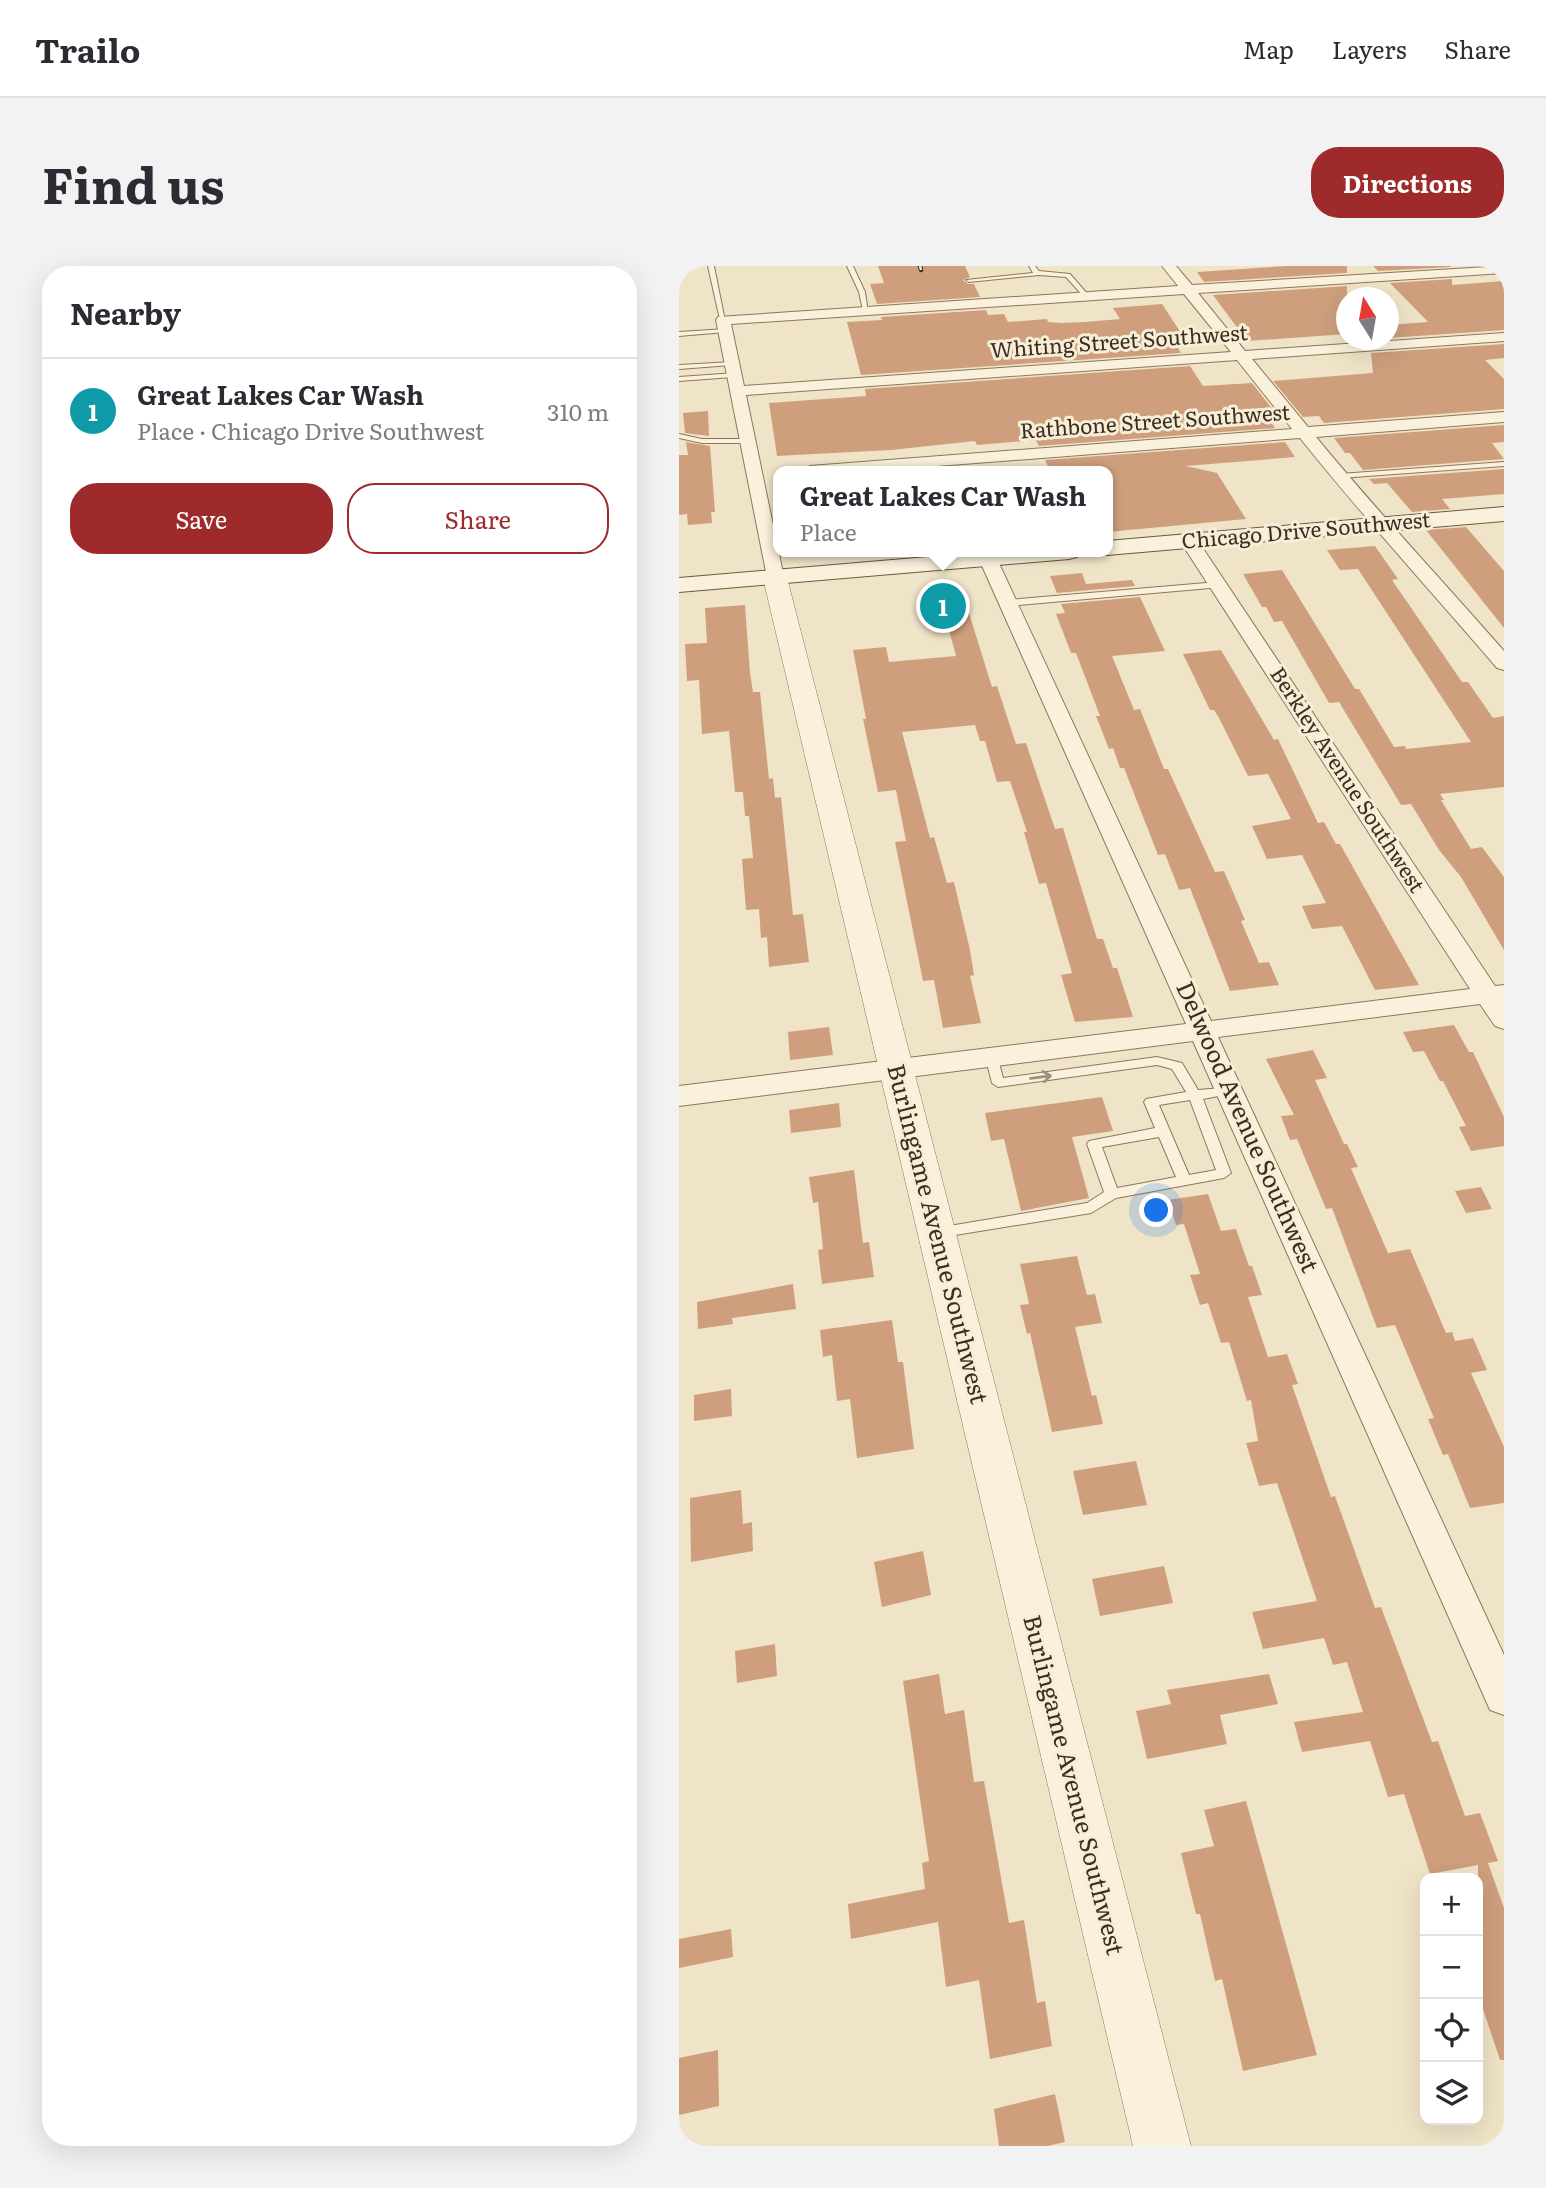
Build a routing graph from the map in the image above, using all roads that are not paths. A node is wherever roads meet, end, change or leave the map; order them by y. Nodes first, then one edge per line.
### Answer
1 (711, 266) edge
2 (850, 266) edge
3 (1032, 266) edge
4 (1169, 266) edge
5 (1504, 270) edge
6 (1037, 273) junction
7 (969, 280) dead end
8 (1186, 290) junction
9 (1087, 297) junction
10 (866, 311) junction
11 (724, 325) junction
12 (679, 334) edge
13 (1504, 337) edge
14 (1239, 355) junction
15 (679, 367) edge
16 (734, 376) junction
17 (679, 379) edge
18 (1504, 417) edge
19 (1304, 433) junction
20 (679, 436) edge
21 (748, 440) junction
22 (1504, 464) edge
23 (875, 466) edge
24 (1340, 476) junction
25 (1504, 514) edge
26 (1381, 524) junction
27 (1189, 541) junction
28 (1113, 548) edge
29 (1011, 557) edge
30 (988, 559) junction
31 (775, 578) junction
32 (1218, 584) junction
33 (679, 586) edge
34 (1008, 603) junction
35 (1504, 664) edge
36 (1496, 994) edge
37 (1504, 1020) edge
38 (1204, 1031) junction
39 (992, 1059) junction
40 (897, 1071) junction
41 (1229, 1090) junction
42 (679, 1096) edge
43 (1195, 1096) junction
44 (1163, 1131) junction
45 (1184, 1180) junction
46 (1112, 1194) junction
47 (936, 1234) junction
48 (1504, 1697) edge
49 (1162, 2146) edge

1 - 11 lane
2 - 10 lane
3 - 6 lane
4 - 8 street
5 - 8 street
6 - 7 lane
6 - 9 lane
8 - 9 street
8 - 14 street
9 - 10 street
10 - 11 street
11 - 12 lane
11 - 16 street, Burlingame Avenue Southwest
13 - 14 street, Whiting Street Southwest
14 - 16 street, Whiting Street Southwest
14 - 19 street
15 - 16 lane
16 - 17 lane
16 - 21 street, Burlingame Avenue Southwest
18 - 19 street, Rathbone Street Southwest
19 - 23 street, Rathbone Street Southwest
19 - 24 street
20 - 21 lane
21 - 31 street, Burlingame Avenue Southwest
22 - 24 lane
24 - 26 street
25 - 26 main road, Chicago Drive Southwest
26 - 27 main road, Chicago Drive Southwest
26 - 35 street
27 - 28 main road, Chicago Drive Southwest
27 - 32 street, Berkley Avenue Southwest
29 - 30 main road
30 - 31 main road
30 - 34 street, Delwood Avenue Southwest
31 - 33 main road
31 - 40 street, Burlingame Avenue Southwest
32 - 34 lane
32 - 36 street, Berkley Avenue Southwest
34 - 38 street, Delwood Avenue Southwest
36 - 37 street, Berkley Avenue Southwest
36 - 38 street
38 - 39 street
38 - 41 street, Delwood Avenue Southwest
39 - 40 street
39 -> 43 lane
40 - 42 street
40 - 47 street, Burlingame Avenue Southwest
41 - 43 lane
41 - 48 street, Delwood Avenue Southwest
43 - 44 lane
43 - 45 lane
44 - 45 lane
44 - 46 lane
45 - 46 lane
46 - 47 lane
47 - 49 street, Burlingame Avenue Southwest

